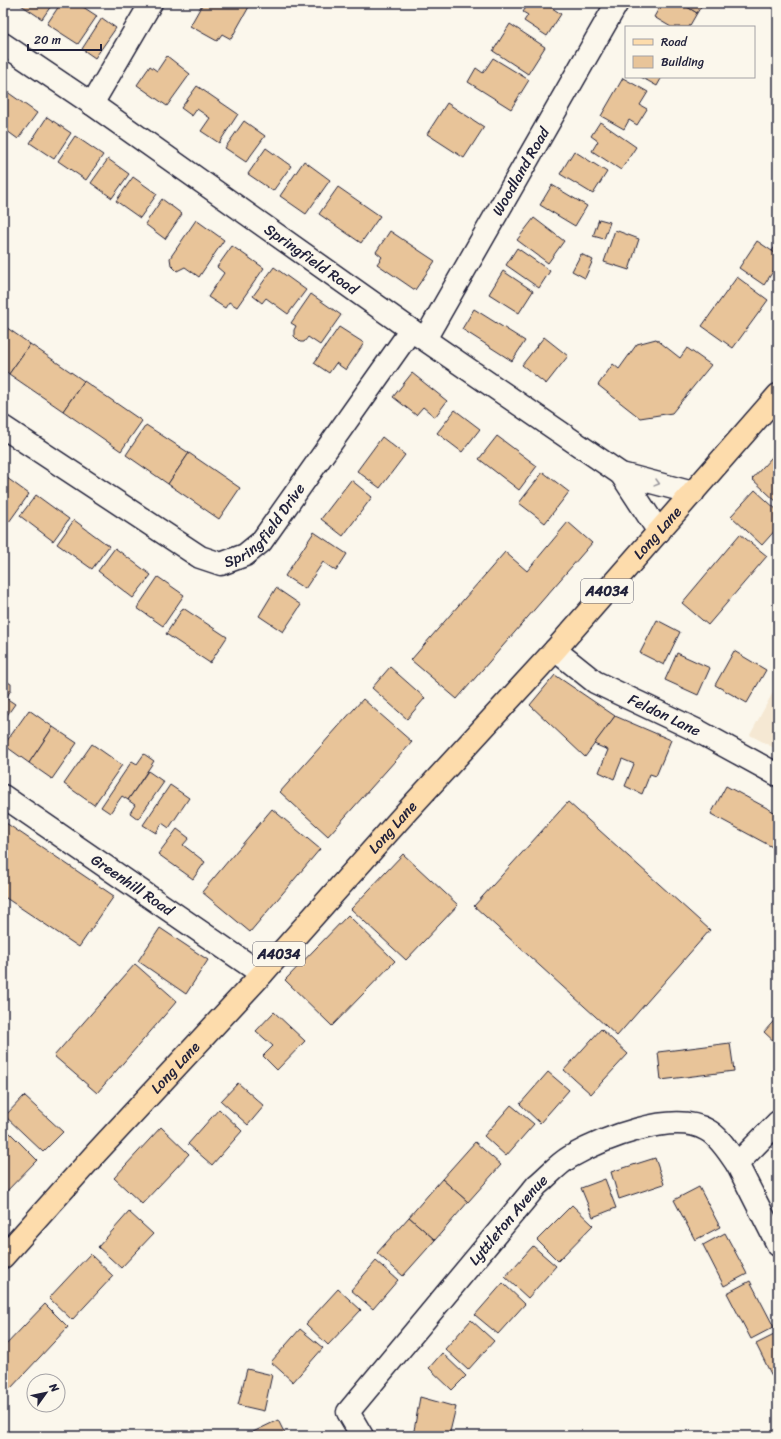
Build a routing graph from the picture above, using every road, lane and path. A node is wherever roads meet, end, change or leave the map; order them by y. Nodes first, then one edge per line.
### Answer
1 (151, 3) edge
2 (617, 3) edge
3 (3, 44) edge
4 (92, 104) junction
5 (418, 335) junction
6 (778, 394) edge
7 (3, 427) edge
8 (621, 474) junction
9 (693, 493) junction
10 (659, 532) junction
11 (555, 650) junction
12 (778, 775) edge
13 (3, 796) edge
14 (262, 974) junction
15 (778, 1122) edge
16 (737, 1164) junction
17 (778, 1245) edge
18 (3, 1257) edge
19 (362, 1436) edge

1 - 4 street
2 - 5 street, Woodland Road
3 - 4 street, Springfield Road
4 - 5 street, Springfield Road
5 - 7 street, Springfield Drive
5 - 8 street, Springfield Road
6 - 9 main road, Long Lane / A4034
8 -> 9 street, Springfield Road
8 - 10 street, Springfield Road
9 - 10 main road, Long Lane / A4034
10 - 11 main road, Long Lane / A4034
11 - 12 street, Feldon Lane
11 - 14 main road, Long Lane / A4034
13 - 14 street, Greenhill Road
14 - 18 main road, Long Lane / A4034
15 - 16 street
16 - 17 street
16 - 19 street, Lyttleton Avenue

